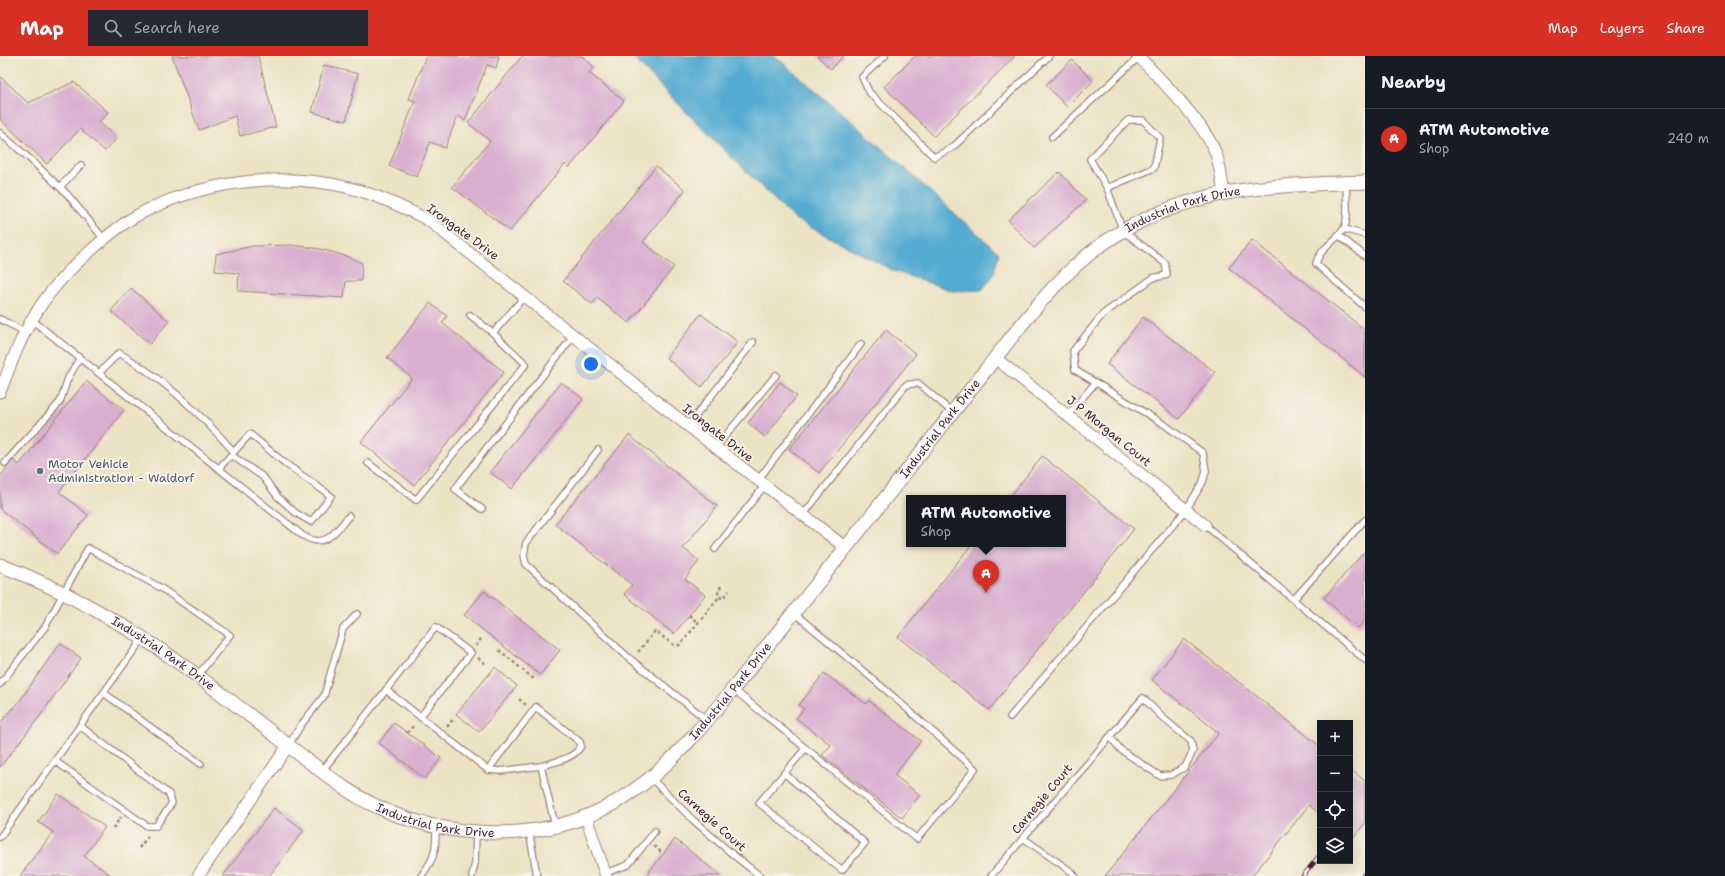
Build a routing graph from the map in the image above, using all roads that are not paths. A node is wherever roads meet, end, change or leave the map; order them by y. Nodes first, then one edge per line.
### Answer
1 (885, 56) edge
2 (1049, 56) edge
3 (1139, 57) edge
4 (0, 133) edge
5 (1052, 137) dead end
6 (81, 165) dead end
7 (1365, 182) edge
8 (1346, 183) junction
9 (60, 187) junction
10 (1107, 188) junction
11 (1224, 193) junction
12 (1344, 229) junction
13 (1123, 231) junction
14 (1338, 235) junction
15 (1365, 235) edge
16 (104, 239) junction
17 (1365, 256) edge
18 (525, 296) junction
19 (1365, 307) edge
20 (470, 315) dead end
21 (0, 319) edge
22 (32, 320) junction
23 (25, 332) junction
24 (493, 333) junction
25 (574, 335) junction
26 (753, 342) dead end
27 (861, 344) dead end
28 (80, 358) junction
29 (995, 358) junction
30 (99, 373) junction
31 (776, 375) dead end
32 (1095, 383) junction
33 (0, 392) edge
34 (952, 413) junction
35 (1068, 415) junction
36 (688, 426) junction
37 (716, 447) junction
38 (598, 450) dead end
39 (233, 453) junction
40 (5, 463) dead end
41 (368, 463) dead end
42 (219, 468) junction
43 (762, 483) junction
44 (482, 509) dead end
45 (1186, 510) junction
46 (803, 515) junction
47 (348, 516) dead end
48 (1365, 520) edge
49 (1205, 525) joint
50 (846, 548) junction
51 (715, 550) dead end
52 (0, 565) edge
53 (62, 593) junction
54 (1294, 599) junction
55 (794, 613) junction
56 (357, 614) dead end
57 (143, 638) junction
58 (1365, 660) edge
59 (198, 676) junction
60 (0, 684) edge
61 (733, 689) junction
62 (386, 690) junction
63 (104, 693) junction
64 (420, 717) junction
65 (1010, 717) dead end
66 (707, 721) junction
67 (80, 726) junction
68 (1110, 737) junction
69 (288, 746) junction
70 (805, 748) junction
71 (55, 761) junction
72 (200, 764) dead end
73 (541, 766) junction
74 (488, 770) junction
75 (322, 771) junction
76 (784, 773) junction
77 (651, 778) junction
78 (586, 817) junction
79 (436, 826) junction
80 (555, 826) junction
81 (529, 830) junction
82 (655, 831) dead end
83 (476, 832) junction
84 (0, 837) edge
85 (1023, 838) junction
86 (605, 874) edge
87 (198, 876) edge
88 (421, 876) edge
89 (472, 876) edge
90 (537, 876) edge
91 (760, 876) edge
92 (992, 876) edge
93 (1075, 876) edge

1 - 2 lane
3 - 5 lane
3 - 11 street
4 - 9 lane
6 - 9 lane
7 - 8 street, Industrial Park Drive
8 - 11 street, Industrial Park Drive
8 - 12 lane
9 - 16 lane
10 - 10 lane
10 - 13 lane
11 - 13 street, Industrial Park Drive
12 - 14 lane
12 - 15 lane
13 - 29 street, Industrial Park Drive
13 - 32 lane
14 - 17 lane
14 - 19 lane
16 - 18 street, Irongate Drive
16 - 22 street, Irongate Drive
18 - 24 lane
18 - 25 street, Irongate Drive
20 - 24 lane
21 - 23 lane
22 - 23 street, Irongate Drive
22 - 28 lane
23 - 33 street, Irongate Drive
24 - 41 lane
25 - 36 street, Irongate Drive
25 - 44 lane
26 - 36 lane
27 - 43 lane
28 - 30 lane
28 - 40 lane
29 - 34 street, Industrial Park Drive
29 - 35 street, J P Morgan Court
30 - 39 lane
30 - 42 lane
31 - 37 lane
32 - 35 lane
32 - 45 lane
34 - 46 lane
34 - 50 street, Industrial Park Drive
35 - 45 street, J P Morgan Court
36 - 37 street, Irongate Drive
37 - 43 street, Irongate Drive
38 - 66 lane
39 - 39 lane
39 - 42 lane
42 - 47 lane
43 - 46 street, Irongate Drive
43 - 51 lane
45 - 49 street, J P Morgan Court
45 - 65 lane
46 - 50 street, Irongate Drive
48 - 54 lane
49 - 54 lane
50 - 55 street, Industrial Park Drive
52 - 53 street, Industrial Park Drive
53 - 57 street, Industrial Park Drive
53 - 59 lane
53 - 60 lane
54 - 58 lane
55 - 61 street, Industrial Park Drive
55 - 70 lane
56 - 69 lane
57 - 59 street, Industrial Park Drive
57 - 63 lane
59 - 69 street, Industrial Park Drive
61 - 66 street, Industrial Park Drive
61 - 70 lane
62 - 64 lane
62 - 64 lane
62 - 75 lane
63 - 67 lane
63 - 72 lane
64 - 74 lane
66 - 77 street, Industrial Park Drive
67 - 71 lane
67 - 71 lane
68 - 68 lane, Carnegie Court
68 - 85 lane, Carnegie Court
69 - 75 street, Industrial Park Drive
69 - 87 street
70 - 76 lane
71 - 84 lane
73 - 74 lane
73 - 74 lane
73 - 80 lane
75 - 79 street, Industrial Park Drive
76 - 76 lane
77 - 78 street, Industrial Park Drive
77 - 91 lane, Carnegie Court
78 - 80 street, Industrial Park Drive
78 - 86 street
79 - 83 street, Industrial Park Drive
79 - 88 lane
80 - 81 street, Industrial Park Drive
81 - 83 street, Industrial Park Drive
81 - 90 lane
82 - 86 lane
83 - 89 lane
85 - 92 lane, Carnegie Court
85 - 93 lane

